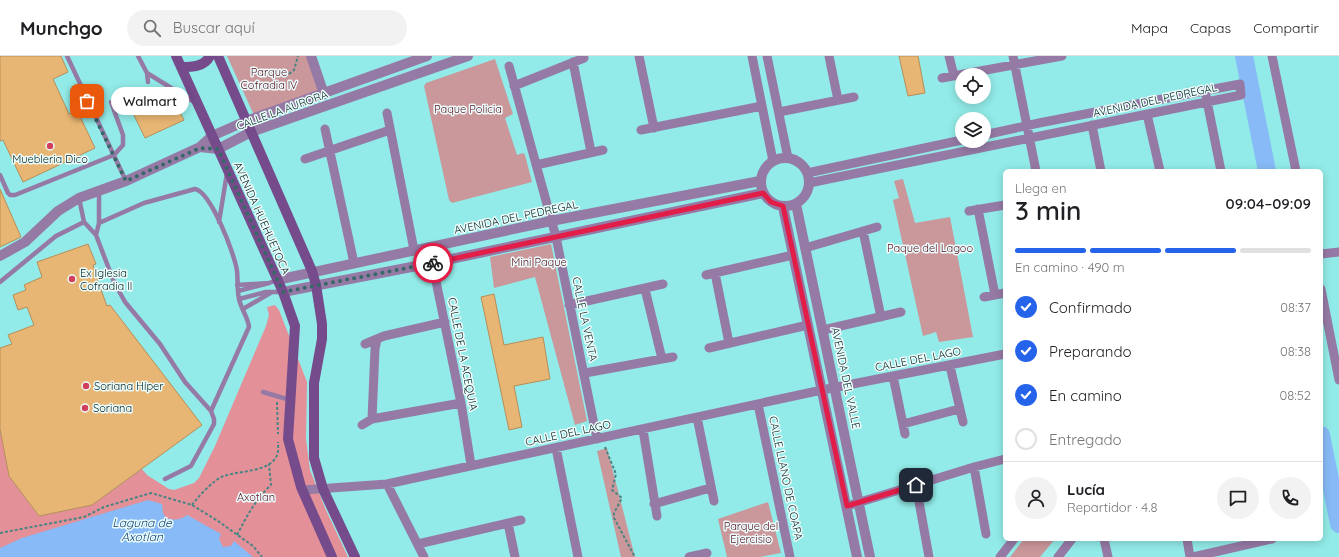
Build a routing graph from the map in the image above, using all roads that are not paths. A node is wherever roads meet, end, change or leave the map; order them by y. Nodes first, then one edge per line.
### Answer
1 (67, 56) edge
2 (138, 56) edge
3 (176, 56) edge
4 (210, 56) edge
5 (218, 56) edge
6 (311, 56) edge
7 (427, 56) edge
8 (468, 56) edge
9 (639, 56) edge
10 (752, 56) edge
11 (767, 56) edge
12 (828, 56) edge
13 (949, 56) edge
14 (1062, 56) edge
15 (1272, 56) edge
16 (584, 58) dead end
17 (1013, 61) edge
18 (573, 62) junction
19 (509, 66) dead end
20 (181, 68) junction
21 (146, 73) junction
22 (954, 76) junction
23 (942, 78) dead end
24 (148, 82) dead end
25 (514, 86) junction
26 (1206, 91) junction
27 (324, 94) junction
28 (854, 97) dead end
29 (838, 100) junction
30 (111, 102) dead end
31 (1207, 102) junction
32 (198, 105) junction
33 (762, 106) junction
34 (779, 112) junction
35 (387, 113) dead end
36 (1147, 114) junction
37 (246, 121) junction
38 (1092, 125) junction
39 (1027, 126) junction
40 (654, 128) junction
41 (325, 129) dead end
42 (390, 130) junction
43 (641, 130) dead end
44 (251, 132) junction
45 (991, 134) edge
46 (212, 136) junction
47 (1029, 138) junction
48 (955, 142) edge
49 (200, 148) junction
50 (218, 149) junction
51 (603, 150) dead end
52 (329, 151) junction
53 (591, 152) junction
54 (114, 155) junction
55 (788, 158) junction
56 (305, 159) dead end
57 (773, 161) junction
58 (536, 165) junction
59 (227, 169) junction
60 (1036, 169) edge
61 (1101, 169) edge
62 (1160, 169) edge
63 (1221, 169) edge
64 (1296, 169) edge
65 (0, 175) edge
66 (808, 178) junction
67 (126, 181) junction
68 (760, 181) junction
69 (99, 191) junction
70 (763, 193) junction
71 (79, 198) junction
72 (796, 204) junction
73 (1003, 205) edge
74 (783, 206) junction
75 (551, 221) junction
76 (84, 222) junction
77 (220, 222) junction
78 (99, 223) junction
79 (877, 227) dead end
80 (863, 232) junction
81 (96, 235) junction
82 (556, 237) junction
83 (429, 248) junction
84 (805, 248) junction
85 (414, 250) junction
86 (1339, 252) edge
87 (1323, 254) edge
88 (793, 255) junction
89 (0, 256) edge
90 (354, 263) junction
91 (432, 263) junction
92 (312, 271) junction
93 (715, 273) junction
94 (706, 275) dead end
95 (273, 281) junction
96 (0, 282) edge
97 (238, 284) junction
98 (663, 284) dead end
99 (316, 285) junction
100 (645, 289) junction
101 (238, 291) junction
102 (272, 292) junction
103 (283, 292) junction
104 (1003, 293) edge
105 (995, 295) junction
106 (984, 297) dead end
107 (239, 299) junction
108 (1323, 299) edge
109 (569, 305) junction
110 (243, 309) junction
111 (901, 312) dead end
112 (882, 317) junction
113 (445, 322) junction
114 (808, 325) junction
115 (823, 330) junction
116 (378, 339) junction
117 (729, 343) junction
118 (365, 344) dead end
119 (709, 348) dead end
120 (1003, 354) edge
121 (674, 357) dead end
122 (662, 359) junction
123 (950, 366) junction
124 (585, 373) junction
125 (893, 376) junction
126 (1339, 380) edge
127 (835, 388) junction
128 (822, 390) junction
129 (263, 392) dead end
130 (290, 400) junction
131 (460, 403) junction
132 (758, 404) junction
133 (959, 409) junction
134 (211, 411) junction
135 (697, 417) junction
136 (372, 419) junction
137 (963, 422) dead end
138 (903, 424) junction
139 (362, 425) dead end
140 (643, 430) junction
141 (905, 434) dead end
142 (600, 438) junction
143 (556, 448) junction
144 (1003, 460) edge
145 (471, 465) junction
146 (974, 467) junction
147 (165, 479) dead end
148 (387, 484) junction
149 (916, 485) junction
150 (710, 488) junction
151 (322, 489) junction
152 (303, 490) junction
153 (714, 501) dead end
154 (859, 502) junction
155 (654, 504) junction
156 (847, 506) junction
157 (657, 516) dead end
158 (520, 520) dead end
159 (508, 523) junction
160 (986, 534) dead end
161 (1012, 541) edge
162 (1070, 541) edge
163 (1104, 541) edge
164 (1188, 541) edge
165 (1246, 542) edge
166 (418, 544) junction
167 (707, 553) dead end
168 (332, 557) edge
169 (355, 557) edge
170 (424, 557) edge
171 (516, 557) edge
172 (578, 557) edge
173 (689, 557) edge
174 (790, 557) edge
175 (857, 557) edge
176 (870, 557) edge
177 (929, 557) edge
178 (1000, 557) edge
179 (1058, 557) edge
180 (1108, 557) edge
181 (1192, 557) edge

1 - 54 lane
2 - 21 lane
3 - 20 main road, AVENIDA HUEHUETOCA
4 - 20 main road
5 - 37 main road
6 - 27 street
7 - 27 street, CALLE LA AURORA
8 - 44 street, CALLE LA AURORA
9 - 40 street
10 - 33 street
11 - 34 street
12 - 29 street
13 - 22 street
14 - 17 street
15 - 64 street
16 - 18 street
17 - 22 street
17 - 39 street
18 - 25 street
18 - 53 street
19 - 25 street, CALLE LA VENTA
20 - 32 main road, AVENIDA HUEHUETOCA
21 - 24 lane
21 - 32 lane
22 - 23 street
25 - 58 street, CALLE LA VENTA
26 - 31 street
26 - 31 street, AVENIDA DEL PEDREGAL
26 - 39 street, AVENIDA DEL PEDREGAL
27 - 37 street, CALLE LA AURORA
28 - 29 street
29 - 34 street
30 - 54 lane
31 - 36 street, AVENIDA DEL PEDREGAL
31 - 63 street
32 - 46 main road, AVENIDA HUEHUETOCA
33 - 40 street
33 - 57 street
34 - 55 street
35 - 42 street
36 - 38 street, AVENIDA DEL PEDREGAL
36 - 62 street
37 - 44 main road
37 - 46 street, CALLE LA AURORA
38 - 47 street, AVENIDA DEL PEDREGAL
38 - 61 street
39 - 45 street, AVENIDA DEL PEDREGAL
39 - 47 street
40 - 43 street
41 - 52 street
42 - 52 street
42 - 85 street
44 - 50 street, CALLE LA AURORA
44 - 92 main road
46 - 49 street, CALLE LA AURORA
46 - 50 main road, AVENIDA HUEHUETOCA
47 - 60 street
47 - 66 street, AVENIDA DEL PEDREGAL
48 - 66 street
49 - 50 street
49 - 67 street
50 - 59 main road, AVENIDA HUEHUETOCA
51 - 53 street
52 - 56 street
52 - 90 street
53 - 58 street
54 - 65 lane
54 - 67 lane
55 - 57 street
55 - 66 street
57 - 68 street
58 - 75 street, CALLE LA VENTA
59 - 77 lane
59 - 95 main road, AVENIDA HUEHUETOCA
66 - 72 street
67 - 69 street
68 - 70 street
68 - 75 street, AVENIDA DEL PEDREGAL
69 - 71 street
69 - 78 lane
70 - 74 street
70 - 82 street
71 - 76 lane
71 - 89 street
72 - 74 street
72 - 84 street, AVENIDA DEL VALLE
73 - 105 street
74 - 88 street
75 - 82 street, CALLE LA VENTA
75 - 83 street, AVENIDA DEL PEDREGAL
76 - 81 lane
76 - 96 lane
77 - 78 lane
77 - 97 lane
78 - 81 lane
79 - 80 street
80 - 84 street
80 - 112 street
81 - 134 lane
82 - 91 street
82 - 109 street, CALLE LA VENTA
83 - 85 street, AVENIDA DEL PEDREGAL
83 - 91 street, CALLE DE LA ACEQUIA
84 - 115 street, AVENIDA DEL VALLE
85 - 90 street, AVENIDA DEL PEDREGAL
86 - 87 street
88 - 93 street
88 - 114 street
90 - 92 street, AVENIDA DEL PEDREGAL
91 - 99 street
91 - 113 street, CALLE DE LA ACEQUIA
92 - 95 street, AVENIDA DEL PEDREGAL
92 - 99 main road
93 - 94 street
93 - 117 street
95 - 97 lane
95 - 101 lane
95 - 103 main road, AVENIDA HUEHUETOCA
97 - 101 lane
98 - 100 street
99 - 103 street
99 - 151 main road
100 - 109 street
100 - 122 street
101 - 107 lane
102 - 103 lane
102 - 107 lane
102 - 110 lane
103 - 130 main road, AVENIDA HUEHUETOCA
104 - 105 street
105 - 106 street
107 - 110 lane
108 - 126 street
109 - 124 street, CALLE LA VENTA
110 - 134 lane
111 - 112 street
112 - 115 street
113 - 116 street
113 - 131 street, CALLE DE LA ACEQUIA
114 - 117 street
114 - 128 street
115 - 127 street, AVENIDA DEL VALLE
116 - 118 street
116 - 136 street
117 - 119 street
120 - 123 street, CALLE DEL LAGO
121 - 122 street
122 - 124 street
123 - 125 street, CALLE DEL LAGO
123 - 133 street
124 - 142 street, CALLE LA VENTA
125 - 127 street, CALLE DEL LAGO
125 - 138 street
127 - 128 street, CALLE DEL LAGO
127 - 154 street, AVENIDA DEL VALLE
128 - 132 street, CALLE DEL LAGO
128 - 156 street
129 - 130 lane
130 - 152 main road, AVENIDA HUEHUETOCA
131 - 136 street
131 - 145 street, CALLE DE LA ACEQUIA
132 - 135 street, CALLE DEL LAGO
132 - 174 street, CALLE LLANO DE COAPA
133 - 137 street
133 - 138 street
134 - 147 lane
135 - 140 street, CALLE DEL LAGO
135 - 150 street
136 - 139 street
138 - 141 street
140 - 142 street, CALLE DEL LAGO
140 - 155 street
142 - 143 street, CALLE DEL LAGO
143 - 145 street, CALLE DEL LAGO
143 - 172 street
144 - 146 street
145 - 148 street, CALLE DEL LAGO
146 - 149 street
146 - 160 street
148 - 151 street, CALLE DEL LAGO
148 - 166 street
149 - 154 street
149 - 177 street
150 - 153 street
150 - 155 street
151 - 152 street, CALLE DEL LAGO
151 - 169 main road
152 - 168 main road, AVENIDA HUEHUETOCA
154 - 156 street
154 - 176 street, AVENIDA DEL VALLE
155 - 157 street
156 - 175 street
158 - 159 street
159 - 166 street
159 - 171 street
161 - 178 street
162 - 179 street
163 - 180 street
164 - 181 street
165 - 181 street
166 - 170 street
167 - 173 street

